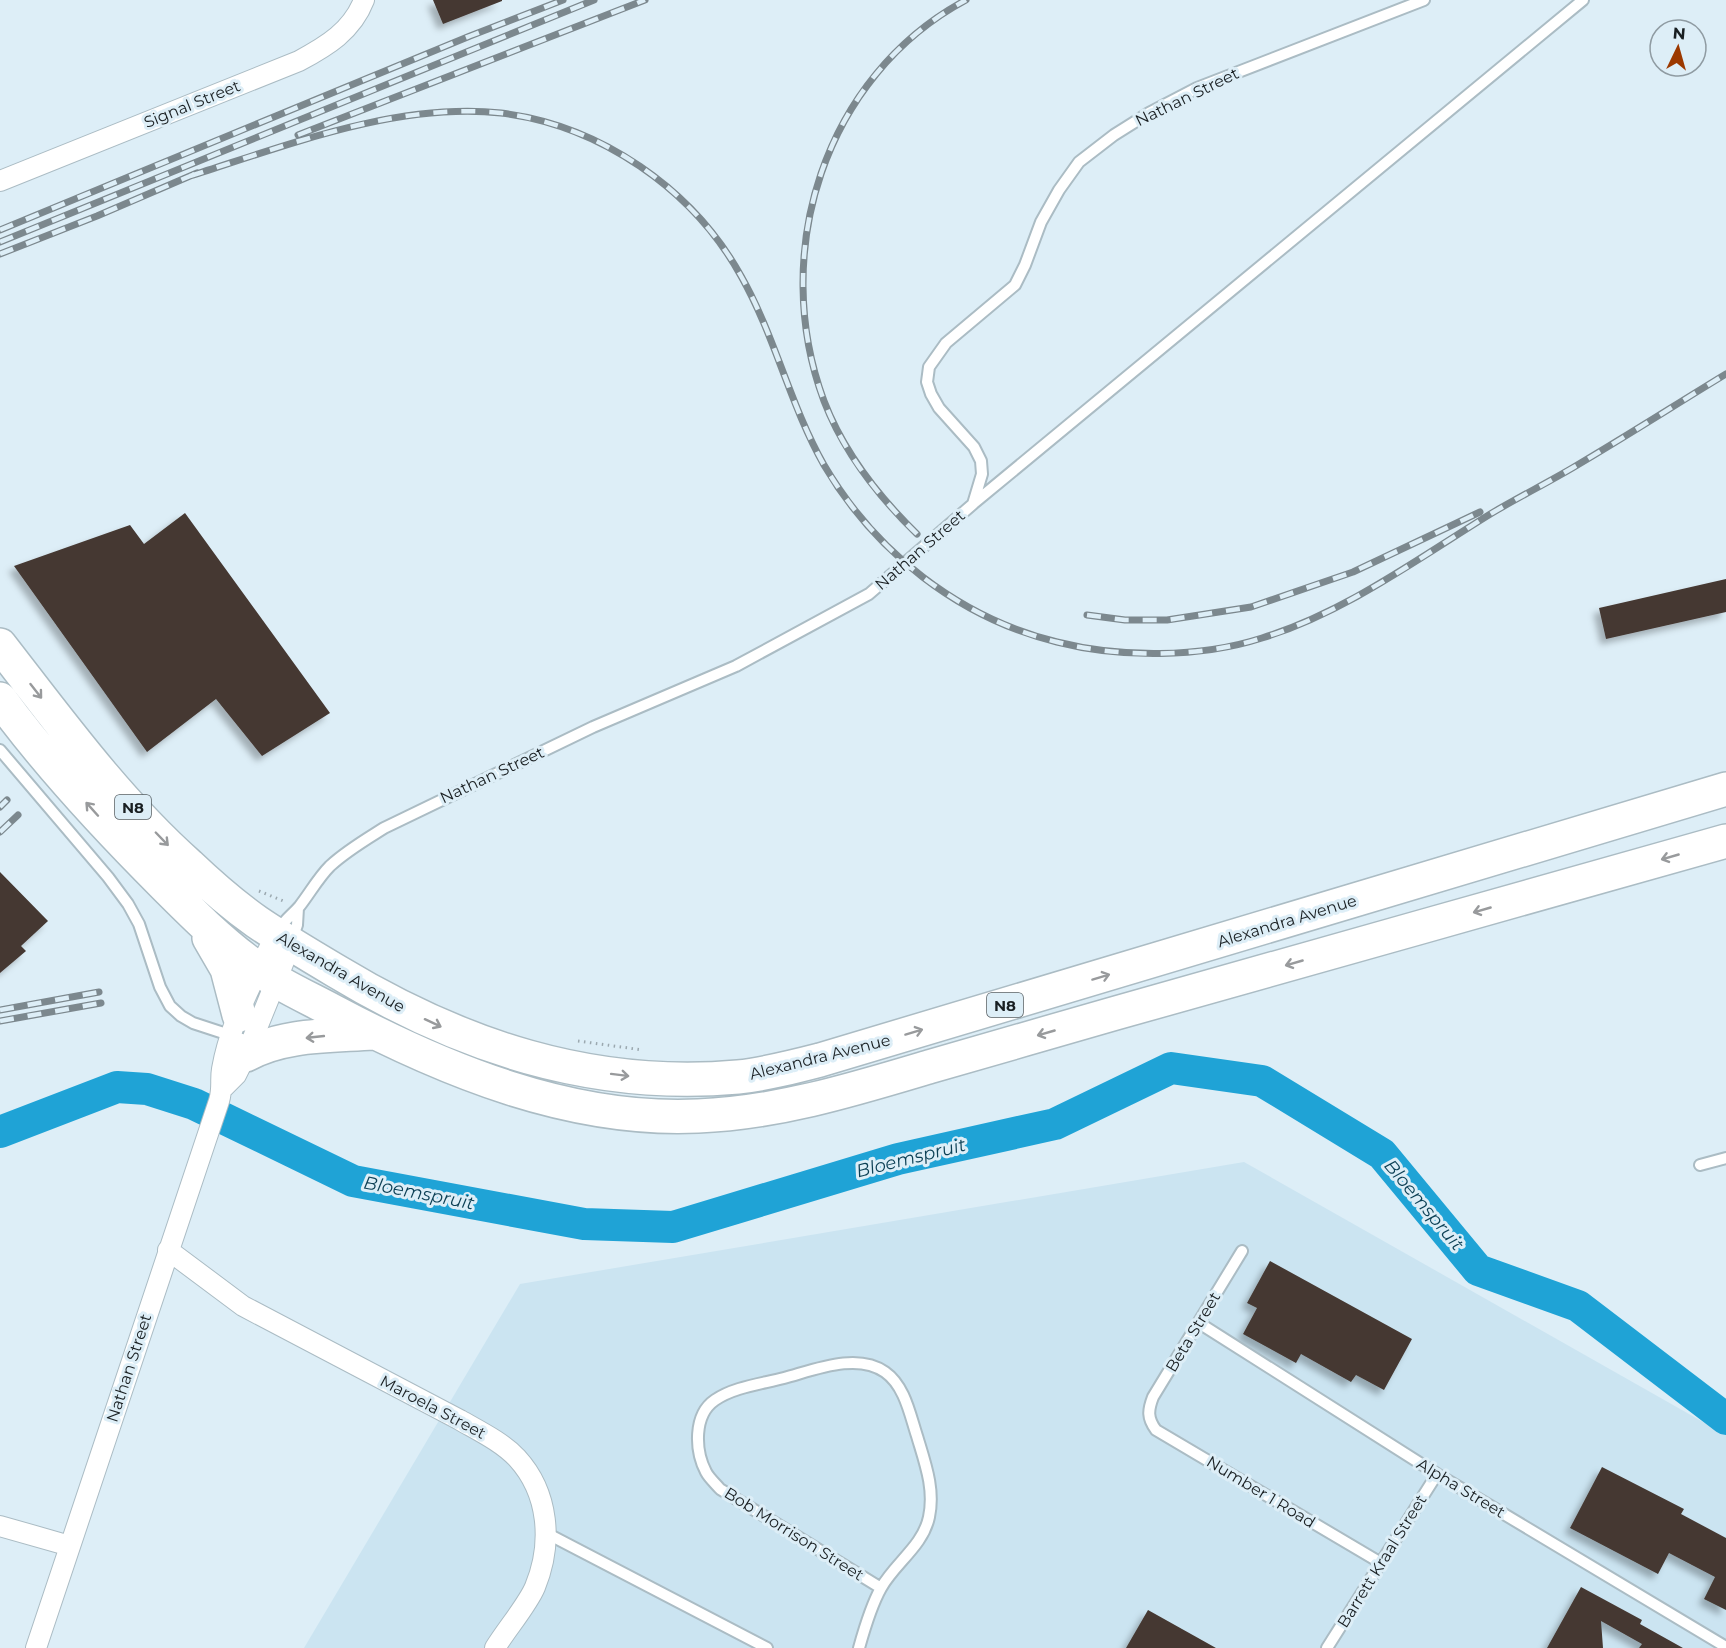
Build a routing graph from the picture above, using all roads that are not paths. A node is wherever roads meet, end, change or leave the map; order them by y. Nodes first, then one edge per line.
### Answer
1 (364, 0) edge
2 (1424, 0) edge
3 (1583, 0) edge
4 (0, 181) edge
5 (974, 504) junction
6 (0, 645) edge
7 (0, 699) edge
8 (0, 750) edge
9 (1726, 789) edge
10 (1726, 841) edge
11 (298, 908) junction
12 (191, 912) junction
13 (283, 939) junction
14 (267, 976) junction
15 (373, 1033) junction
16 (242, 1037) junction
17 (1726, 1158) edge
18 (1700, 1165) dead end
19 (168, 1250) junction
20 (1242, 1251) dead end
21 (1199, 1323) junction
22 (1149, 1415) joint
23 (1437, 1474) junction
24 (0, 1526) edge
25 (546, 1533) junction
26 (70, 1546) junction
27 (1381, 1563) junction
28 (882, 1588) junction
29 (1726, 1647) edge
30 (36, 1648) edge
31 (495, 1648) edge
32 (767, 1648) edge
33 (859, 1648) edge
34 (1327, 1648) edge

1 - 4 street, Signal Street
2 - 5 lane, Nathan Street
3 - 5 lane
5 - 11 lane, Nathan Street
6 -> 13 highway, Alexandra Avenue / N8
12 -> 7 highway, N8
8 - 16 lane
13 -> 9 highway, Alexandra Avenue / N8
10 -> 15 highway, N8
11 - 13 lane, Nathan Street
11 - 13 lane, Nathan Street
12 - 14 highway, N8
12 - 16 highway
13 - 14 street, Nathan Street
14 - 15 highway, N8
14 - 16 street, Nathan Street
14 - 16 street, Nathan Street
15 -> 16 highway
16 - 19 street, Nathan Street
17 - 18 lane
19 - 25 street, Maroela Street
19 - 26 street, Nathan Street
20 - 21 lane, Beta Street
21 - 22 lane, Beta Street
21 - 23 lane, Alpha Street
22 - 27 lane, Number 1 Road
23 - 27 lane, Barrett Kraal Street
23 - 29 lane, Alpha Street
24 - 26 street
25 - 31 street, Maroela Street
25 - 32 lane
26 - 30 street, Nathan Street
27 - 34 lane, Barrett Kraal Street
28 - 28 lane, Bob Morrison Street
28 - 33 lane, Bob Morrison Street

